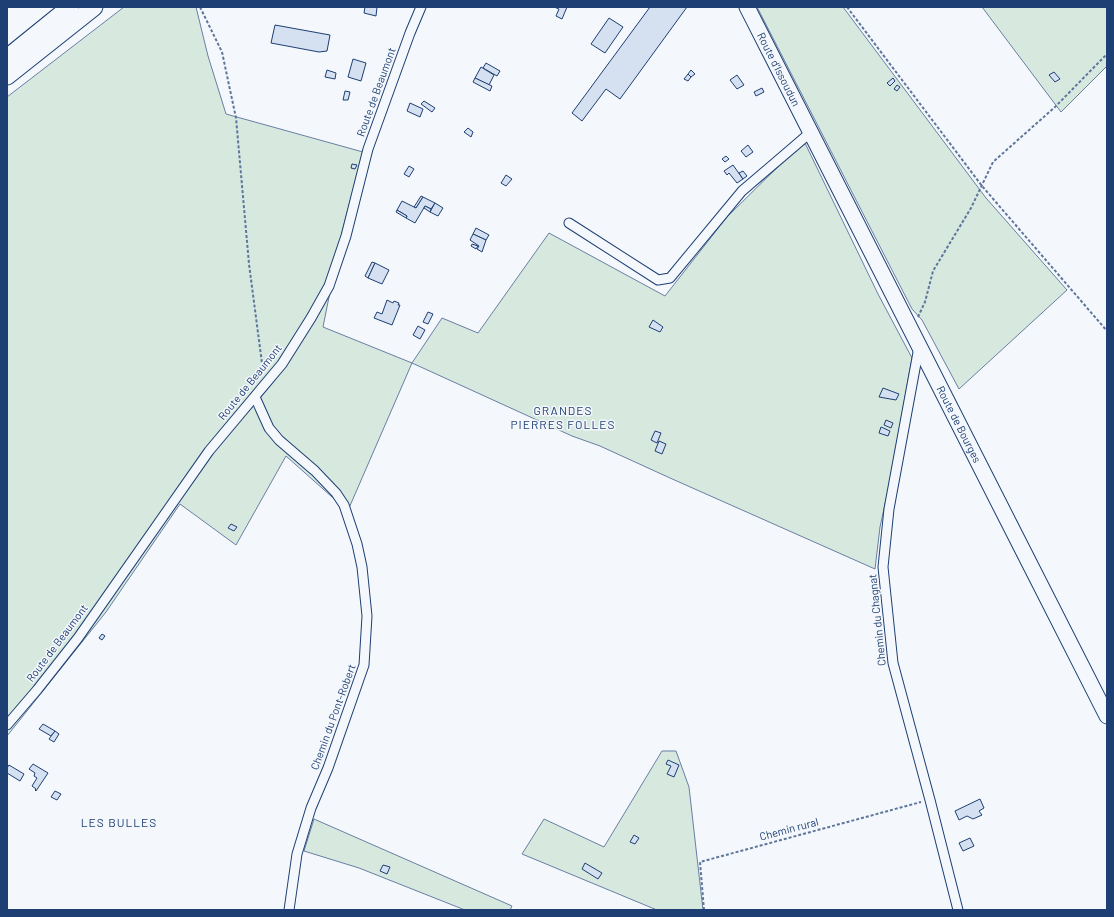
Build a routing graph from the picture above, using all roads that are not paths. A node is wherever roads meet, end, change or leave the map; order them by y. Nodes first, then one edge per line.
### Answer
1 (70, 7) edge
2 (94, 7) edge
3 (421, 7) edge
4 (747, 7) edge
5 (7, 58) edge
6 (7, 76) edge
7 (811, 132) junction
8 (569, 223) dead end
9 (920, 347) junction
10 (255, 396) junction
11 (1107, 716) edge
12 (7, 725) edge
13 (289, 910) edge
14 (958, 910) edge

1 - 5 highway
2 - 6 highway
3 - 10 street, Route de Beaumont
4 - 7 main road, Route d'Issoudun
7 - 8 street
7 - 9 main road, Route de Bourges
9 - 11 main road, Route de Bourges
9 - 14 street, Chemin du Chagnat
10 - 12 street, Route de Beaumont
10 - 13 street, Chemin du Pont-Robert

